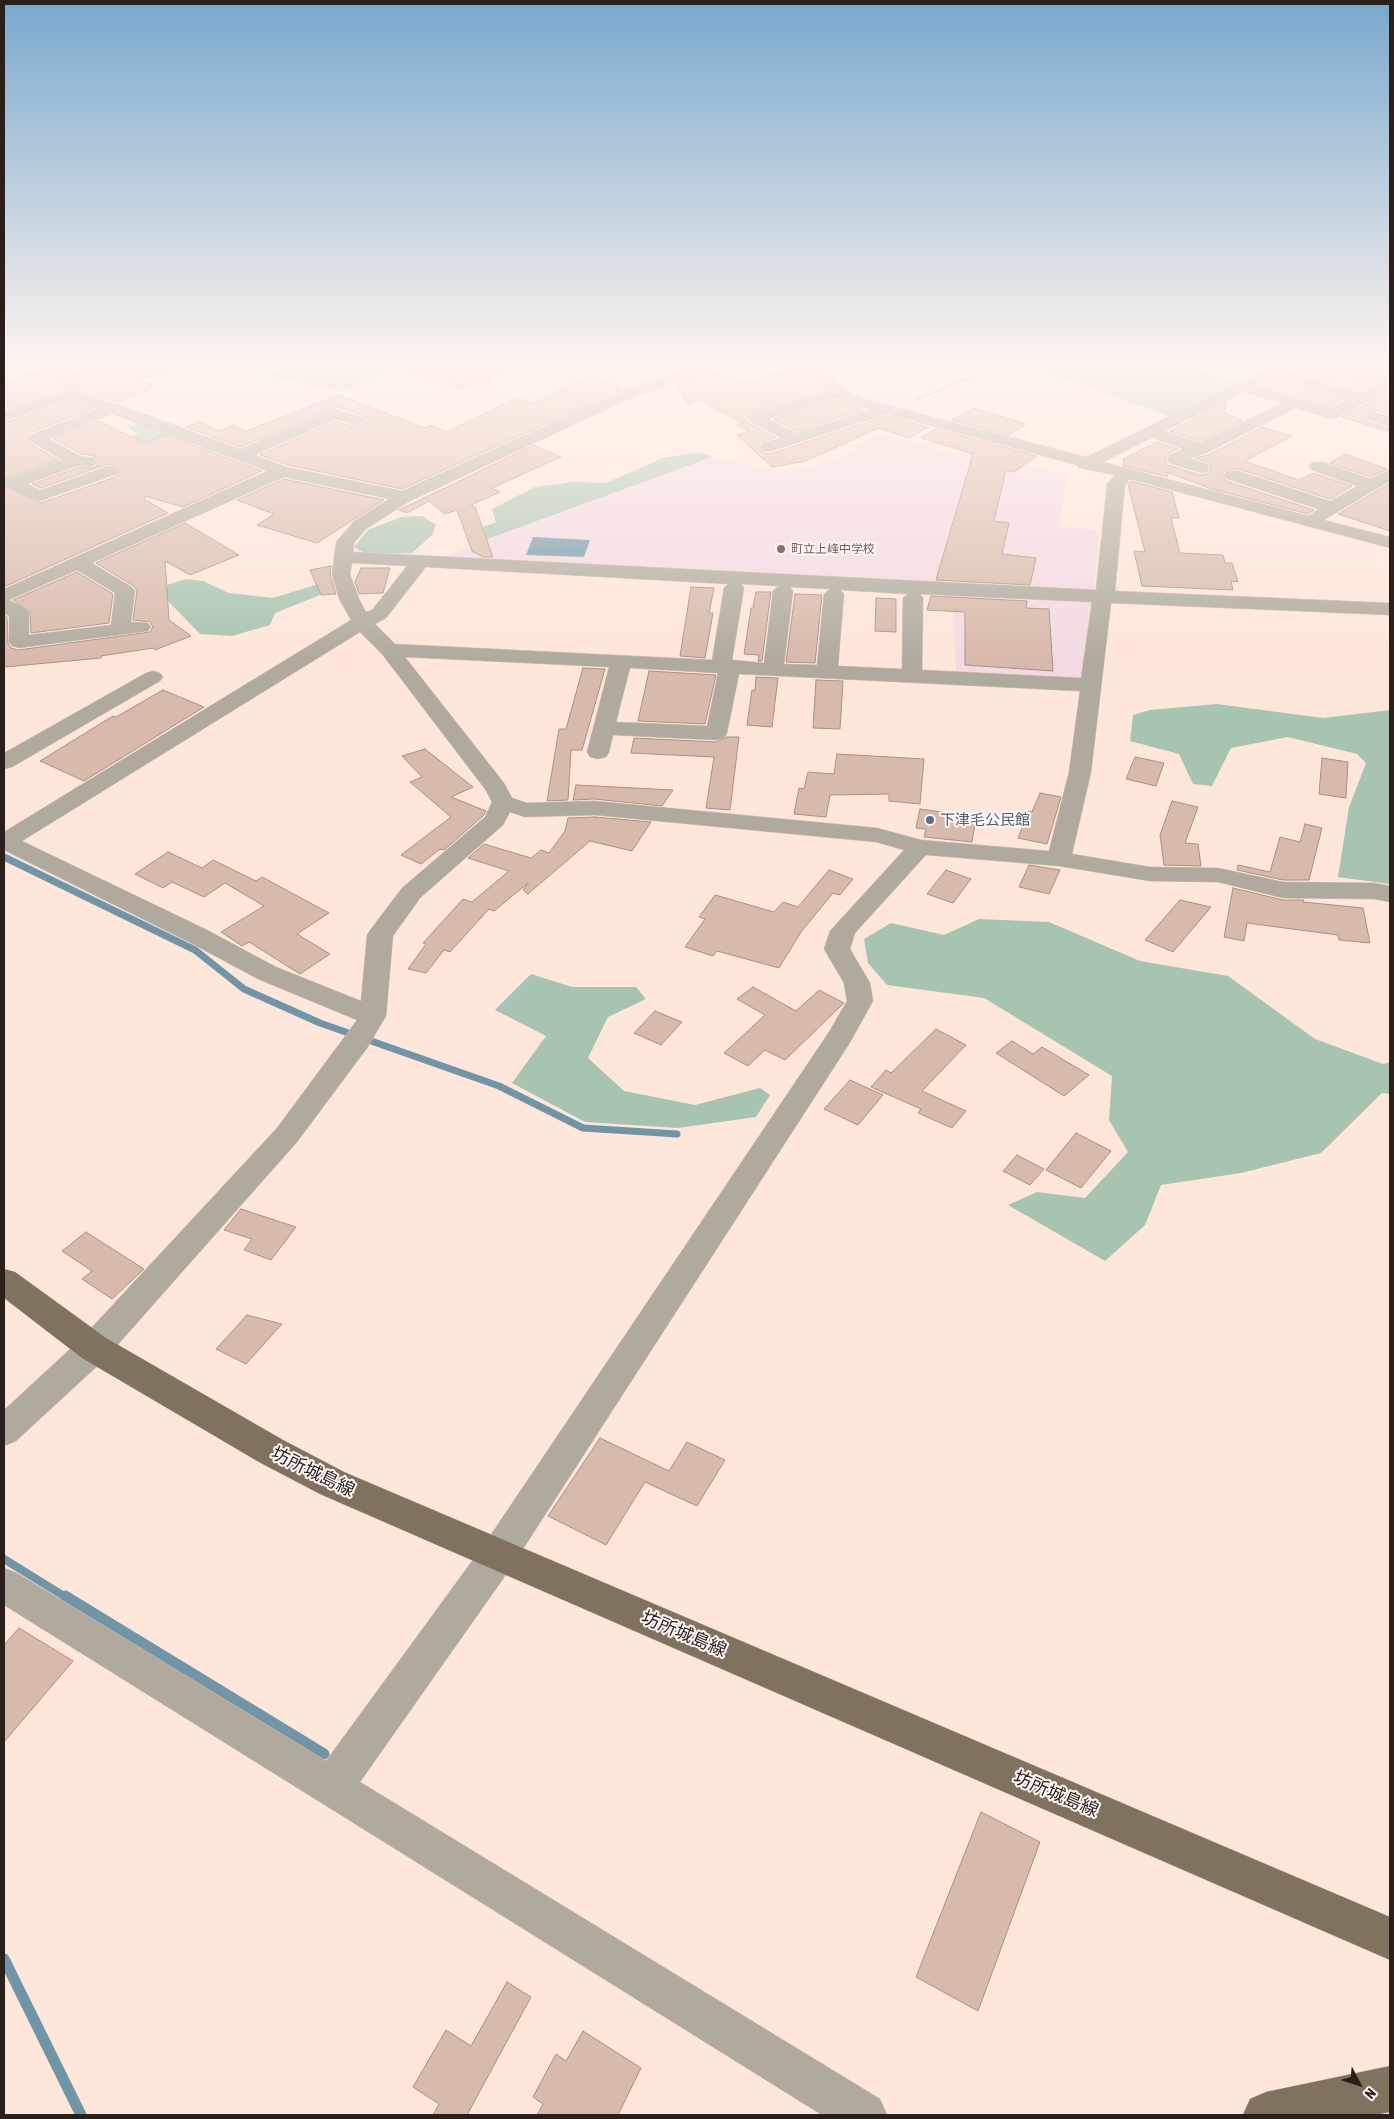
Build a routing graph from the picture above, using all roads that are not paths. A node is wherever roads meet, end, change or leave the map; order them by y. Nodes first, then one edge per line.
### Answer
1 (263, 463) edge
2 (478, 463) edge
3 (1081, 463) edge
4 (1186, 463) edge
5 (1085, 464) joint
6 (1316, 466) dead end
7 (1201, 468) dead end
8 (282, 470) junction
9 (1125, 474) junction
10 (1390, 474) edge
11 (1233, 475) dead end
12 (1373, 490) junction
13 (404, 497) junction
14 (1333, 508) junction
15 (1308, 522) junction
16 (1390, 543) edge
17 (342, 557) junction
18 (77, 562) junction
19 (420, 562) junction
20 (734, 588) dead end
21 (783, 591) dead end
22 (834, 594) dead end
23 (4, 596) edge
24 (1102, 596) junction
25 (913, 598) dead end
26 (4, 604) edge
27 (1390, 609) edge
28 (362, 622) junction
29 (140, 628) dead end
30 (120, 629) junction
31 (389, 650) junction
32 (621, 662) junction
33 (725, 667) junction
34 (773, 669) junction
35 (827, 672) junction
36 (912, 676) junction
37 (153, 677) dead end
38 (1090, 685) junction
39 (604, 728) junction
40 (598, 752) dead end
41 (4, 762) edge
42 (503, 802) junction
43 (4, 841) edge
44 (920, 847) junction
45 (1060, 858) junction
46 (1390, 894) edge
47 (373, 1016) junction
48 (4, 1282) edge
49 (94, 1348) junction
50 (4, 1430) edge
51 (499, 1554) junction
52 (4, 1585) edge
53 (332, 1787) junction
54 (1390, 1939) edge
55 (1390, 2089) edge
56 (864, 2115) edge
57 (1266, 2115) edge

1 - 8 street
2 - 13 street
3 - 5 street
4 - 7 street
5 - 9 street
6 - 12 street
8 - 13 street
8 - 18 street
9 - 15 street
9 - 24 street
10 - 12 street
11 - 14 street
12 - 14 street
13 - 17 street
14 - 15 street
15 - 16 street
17 - 19 street
17 - 28 street
18 - 23 street
18 - 30 street
19 - 24 street
19 - 28 street
20 - 33 street
21 - 34 street
22 - 35 street
24 - 27 street
24 - 38 street
25 - 36 street
26 - 30 street
28 - 31 street
28 - 43 street
29 - 30 street
31 - 32 street
31 - 42 street
32 - 33 street
32 - 39 street
33 - 34 street
33 - 39 street
34 - 35 street
35 - 36 street
36 - 38 street
37 - 41 street
38 - 45 street
39 - 40 street
42 - 44 street
42 - 47 street
43 - 47 street
44 - 45 street
44 - 51 street
45 - 46 street
47 - 49 street
48 - 49 main road, 坊所城島線
49 - 50 street
49 - 51 main road, 坊所城島線
51 - 53 street
51 - 54 main road, 坊所城島線
52 - 53 street
53 - 56 street
55 - 57 main road

